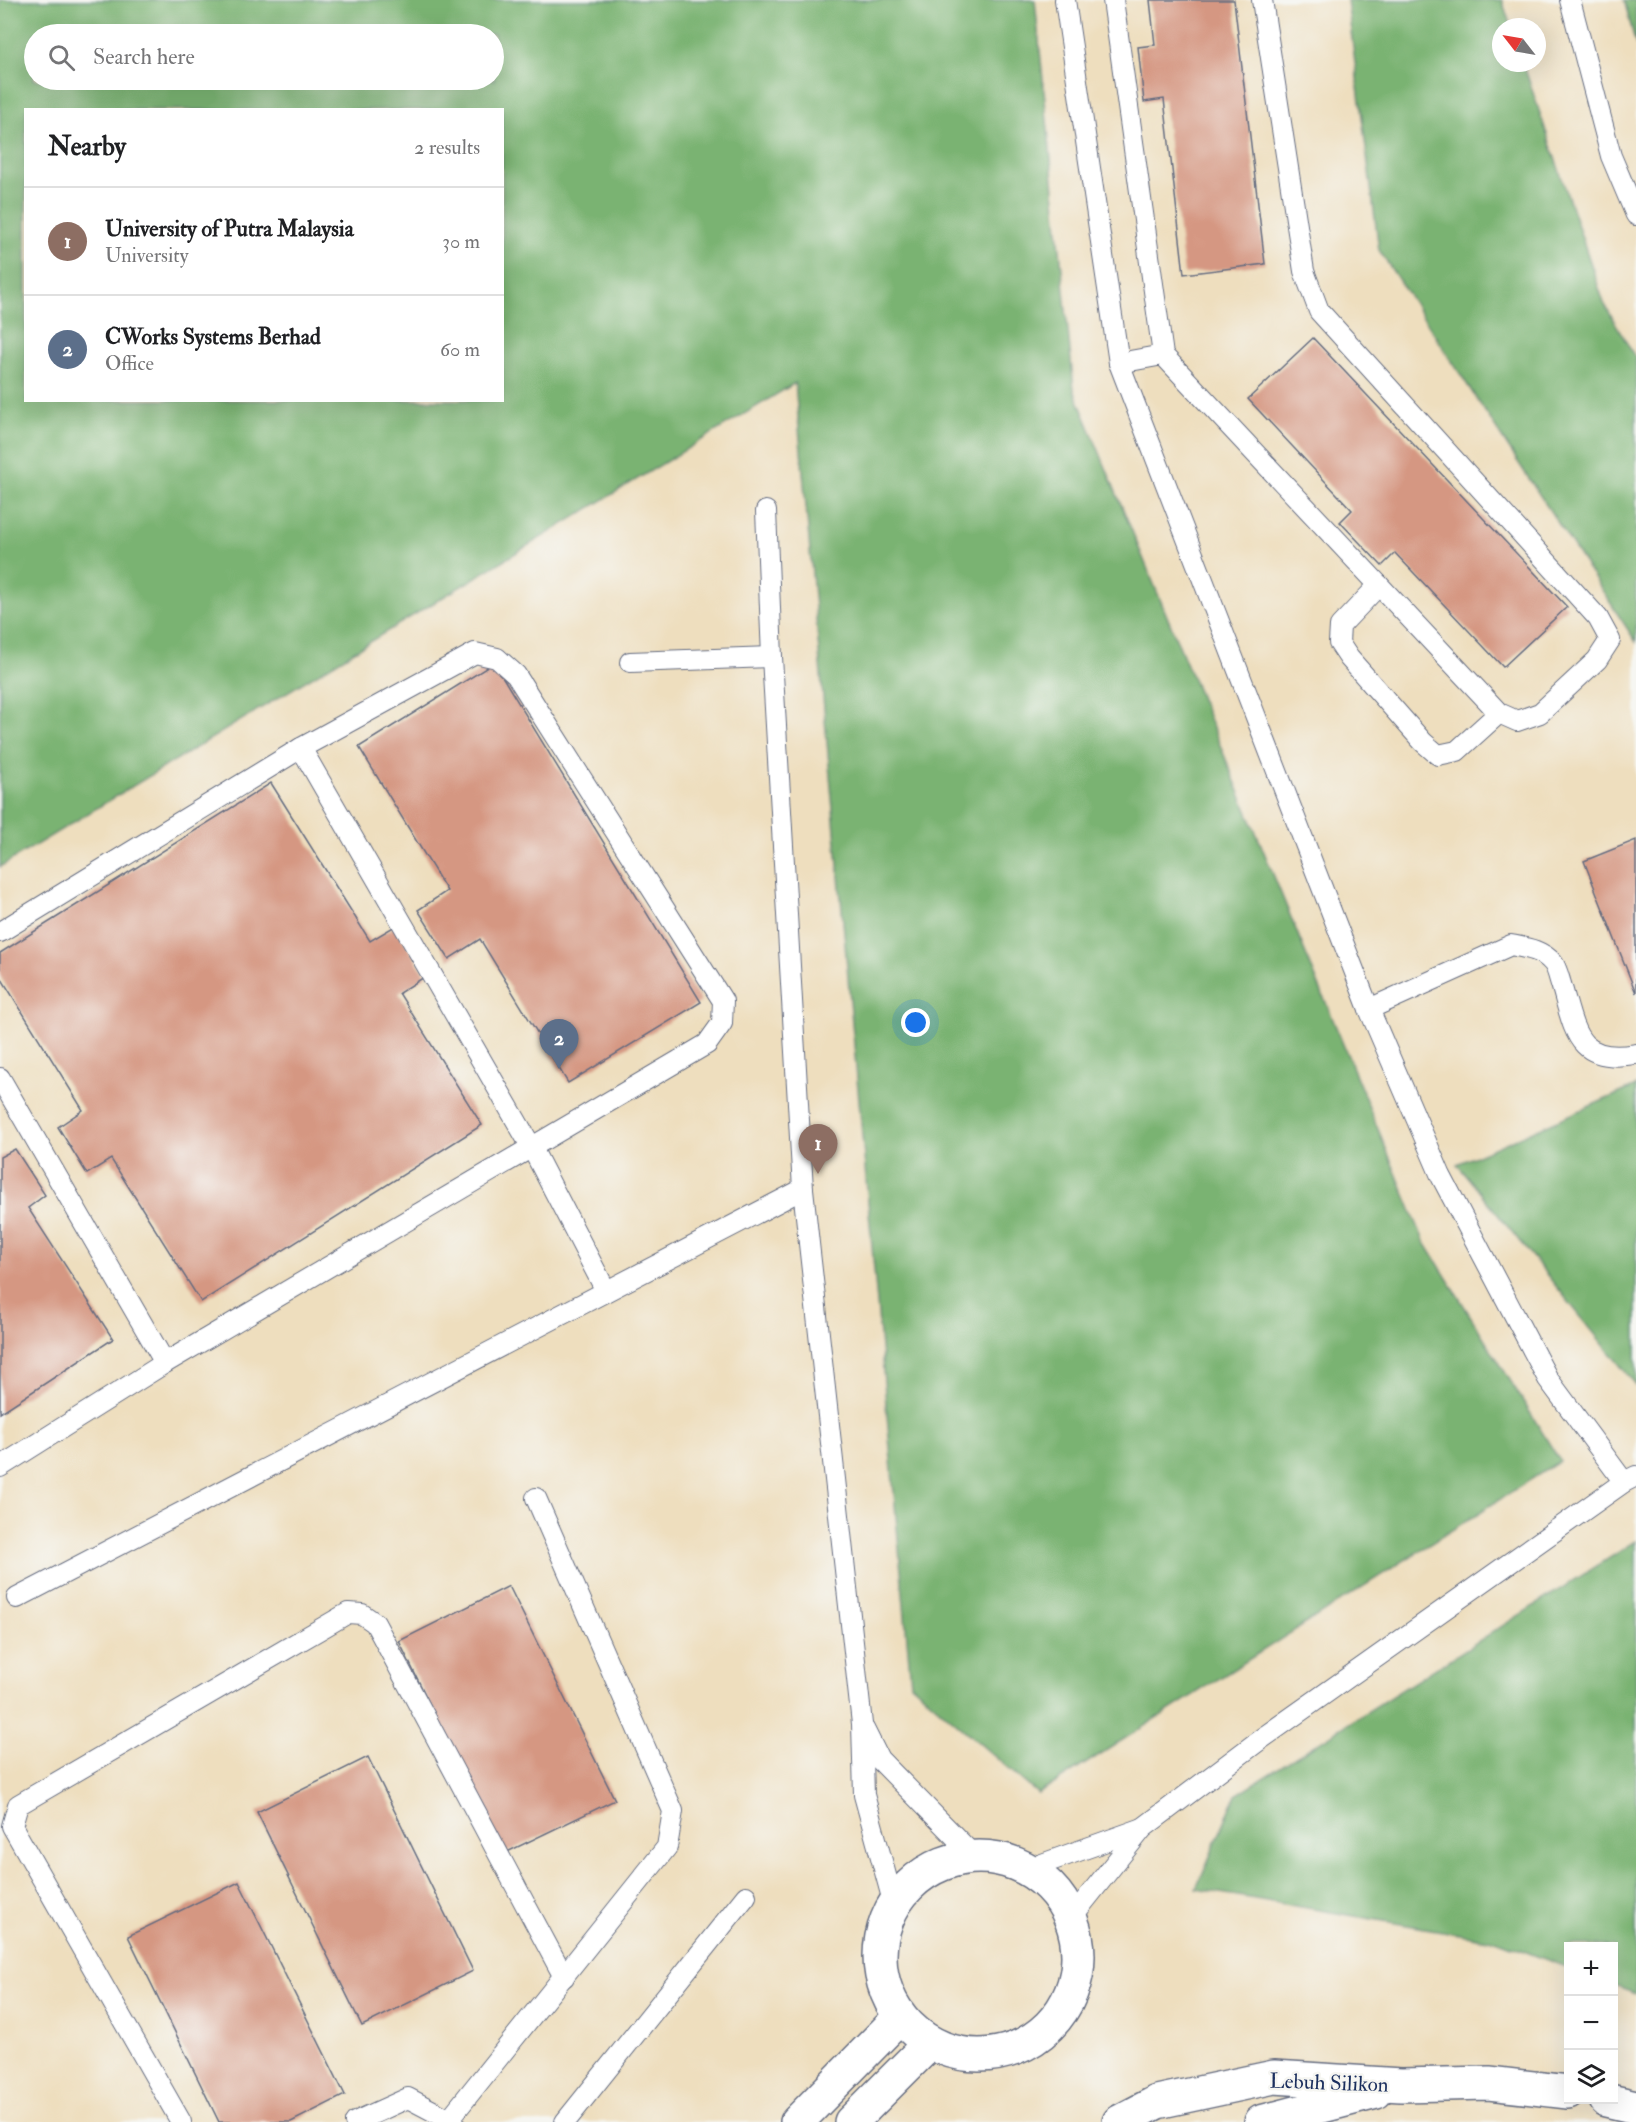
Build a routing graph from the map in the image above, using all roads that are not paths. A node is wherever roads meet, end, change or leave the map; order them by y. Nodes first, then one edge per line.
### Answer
1 (1065, 0) edge
2 (1113, 0) edge
3 (1262, 0) edge
4 (1570, 0) edge
5 (1636, 215) edge
6 (1163, 355) junction
7 (1119, 363) junction
8 (766, 511) dead end
9 (1379, 585) junction
10 (772, 657) junction
11 (630, 662) dead end
12 (1499, 712) junction
13 (301, 748) junction
14 (0, 932) edge
15 (1369, 1009) junction
16 (1636, 1054) edge
17 (0, 1078) edge
18 (532, 1148) junction
19 (803, 1189) junction
20 (606, 1291) junction
21 (165, 1363) junction
22 (0, 1467) edge
23 (1630, 1479) edge
24 (536, 1498) dead end
25 (18, 1598) dead end
26 (862, 1724) junction
27 (1143, 1828) junction
28 (975, 1857) junction
29 (1028, 1869) junction
30 (746, 1896) dead end
31 (894, 1905) junction
32 (1071, 1918) junction
33 (564, 1977) junction
34 (900, 2017) junction
35 (930, 2043) junction
36 (1401, 2085) junction
37 (1564, 2091) edge
38 (1618, 2103) edge
39 (1636, 2107) edge
40 (451, 2121) edge
41 (181, 2122) edge
42 (356, 2122) edge
43 (565, 2122) edge
44 (797, 2122) edge
45 (851, 2122) edge
46 (1119, 2122) edge
47 (1261, 2122) edge

1 - 7 lane
2 - 6 lane
3 - 12 lane
4 - 5 lane
6 - 7 lane
6 - 9 lane
7 - 15 lane
8 - 10 lane
9 - 12 lane
9 - 12 lane
10 - 11 lane
10 - 19 lane
13 - 14 lane
13 - 18 lane
13 - 18 lane
15 - 16 lane
15 - 23 lane
17 - 21 lane
18 - 20 lane
18 - 21 lane
19 - 20 lane
19 - 26 lane
20 - 25 lane
21 - 22 lane
23 - 27 lane
24 - 33 lane
26 - 28 lane
26 - 31 lane
27 - 29 lane
27 - 32 lane
28 - 29 street
28 - 31 street
29 - 32 street
30 - 43 lane
31 - 34 street
32 - 35 street
33 - 40 lane
33 - 41 lane
34 - 35 street
34 - 44 street
35 - 45 street
36 - 37 street, Lebuh Silikon
36 - 46 street, Lebuh Silikon
36 - 47 street, Lebuh Silikon
38 - 39 street
40 - 42 lane

